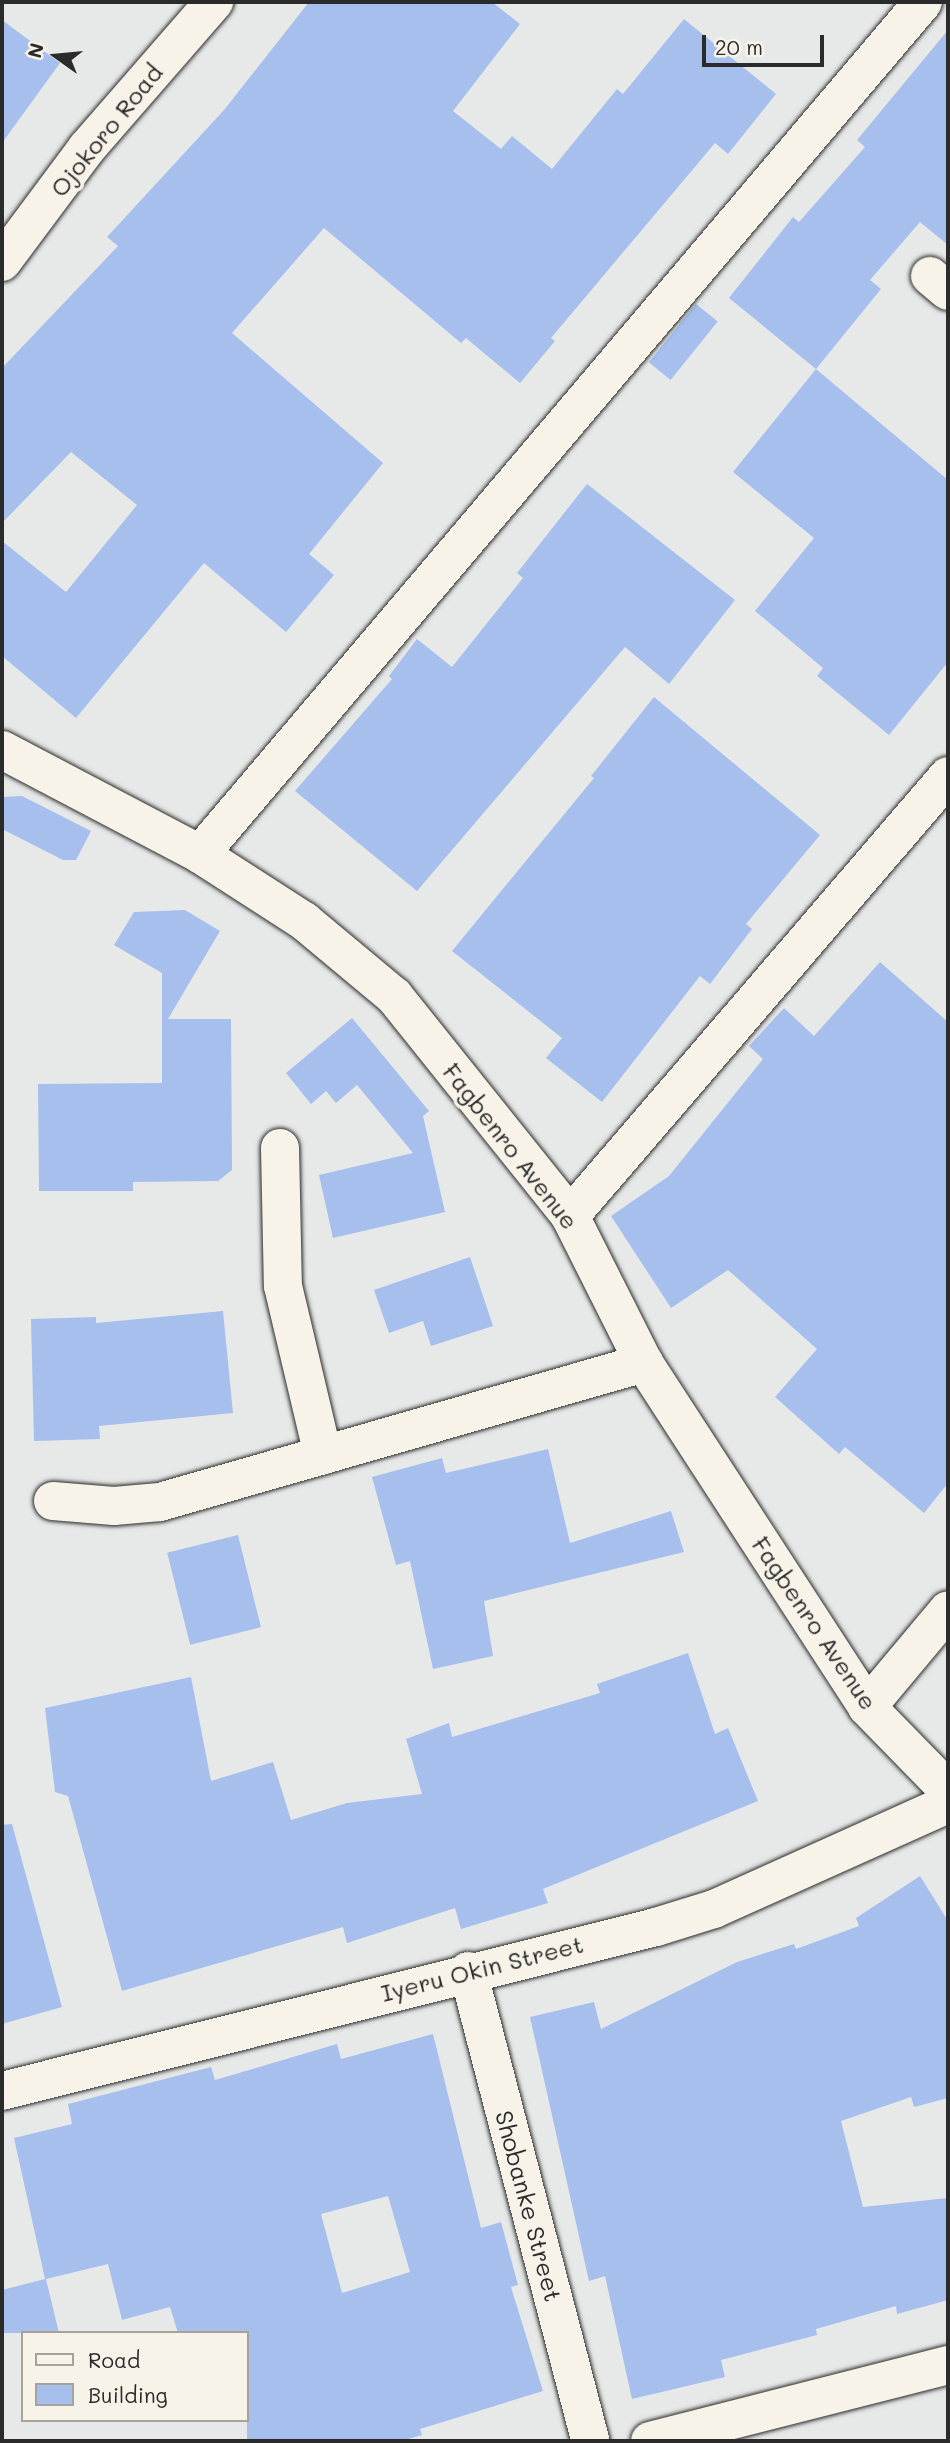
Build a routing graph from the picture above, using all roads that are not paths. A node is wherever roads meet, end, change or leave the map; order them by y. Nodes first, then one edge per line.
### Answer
1 (214, 2) edge
2 (923, 2) edge
3 (2, 262) edge
4 (2, 750) edge
5 (948, 776) edge
6 (200, 853) junction
7 (280, 1148) dead end
8 (570, 1216) junction
9 (644, 1363) junction
10 (323, 1455) junction
11 (53, 1501) dead end
12 (948, 1610) edge
13 (867, 1707) junction
14 (948, 1790) edge
15 (948, 1804) edge
16 (468, 1971) junction
17 (2, 2091) edge
18 (948, 2365) edge
19 (590, 2441) edge
20 (649, 2441) edge

1 - 3 street, Ojokoro Road
2 - 6 street
4 - 6 street, Fagbenro Avenue
5 - 8 street
6 - 8 street, Fagbenro Avenue
7 - 10 street
8 - 9 street, Fagbenro Avenue
9 - 10 street
9 - 13 street, Fagbenro Avenue
10 - 11 street
12 - 13 street
13 - 14 street, Fagbenro Avenue
15 - 16 street, Iyeru Okin Street
16 - 17 street, Iyeru Okin Street
16 - 19 street, Shobanke Street
18 - 20 street

